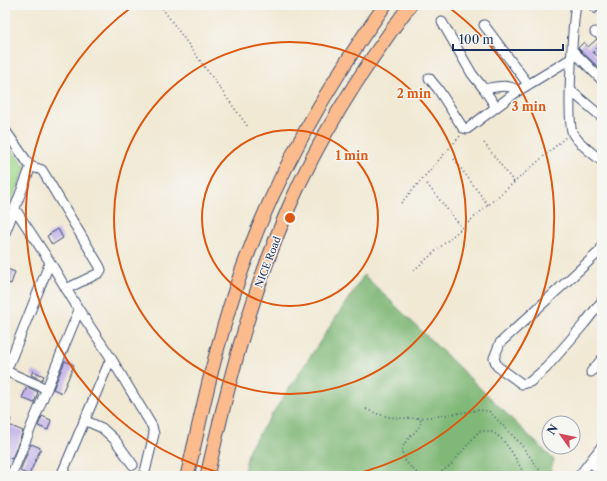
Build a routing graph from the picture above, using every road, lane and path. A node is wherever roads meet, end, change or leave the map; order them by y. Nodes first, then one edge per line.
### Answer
1 (160, 5) edge
2 (385, 5) edge
3 (410, 5) edge
4 (576, 5) edge
5 (442, 22) dead end
6 (484, 25) dead end
7 (572, 54) junction
8 (428, 78) dead end
9 (602, 80) edge
10 (528, 84) junction
11 (484, 89) junction
12 (518, 90) junction
13 (571, 91) junction
14 (496, 107) junction
15 (602, 117) edge
16 (248, 127) dead end
17 (467, 129) junction
18 (5, 132) edge
19 (572, 132) junction
20 (484, 143) dead end
21 (454, 159) dead end
22 (602, 161) edge
23 (30, 166) junction
24 (514, 182) junction
25 (427, 184) dead end
26 (401, 203) dead end
27 (488, 205) junction
28 (15, 209) junction
29 (462, 228) junction
30 (5, 233) edge
31 (602, 246) edge
32 (50, 262) junction
33 (414, 270) dead end
34 (66, 288) junction
35 (602, 301) edge
36 (79, 310) junction
37 (111, 358) junction
38 (602, 359) edge
39 (591, 372) dead end
40 (6, 373) edge
41 (48, 389) junction
42 (366, 409) dead end
43 (418, 418) junction
44 (84, 420) junction
45 (602, 446) edge
46 (590, 462) junction
47 (133, 465) dead end
48 (602, 472) edge
49 (11, 476) edge
50 (61, 476) edge
51 (144, 476) edge
52 (187, 476) edge
53 (207, 476) edge
54 (420, 476) edge
55 (435, 476) edge
56 (525, 476) edge
57 (544, 476) edge
58 (579, 476) edge

1 - 16 path
2 - 52 highway
3 - 53 highway, NICE Road
4 - 7 street
5 - 11 street
6 - 10 street
7 - 9 street
7 - 10 street
7 - 13 street
8 - 17 street
10 - 12 street
11 - 12 street
11 - 14 street
12 - 14 street
13 - 15 street
13 - 19 street
14 - 17 street
17 - 26 path
18 - 23 street
19 - 22 street
19 - 24 path
20 - 24 path
21 - 27 path
23 - 28 street
23 - 34 street
24 - 27 path
25 - 29 path
27 - 29 path
28 - 30 street
28 - 32 street
29 - 33 path
31 - 35 street
32 - 34 street
32 - 40 street
34 - 36 street
36 - 37 street
36 - 41 street
37 - 44 street
37 - 51 street
38 - 39 street
40 - 41 street
41 - 49 street
42 - 43 path
43 - 54 path
43 - 57 path
44 - 47 street
44 - 50 street
45 - 46 street
46 - 48 street
46 - 58 street
55 - 56 path

